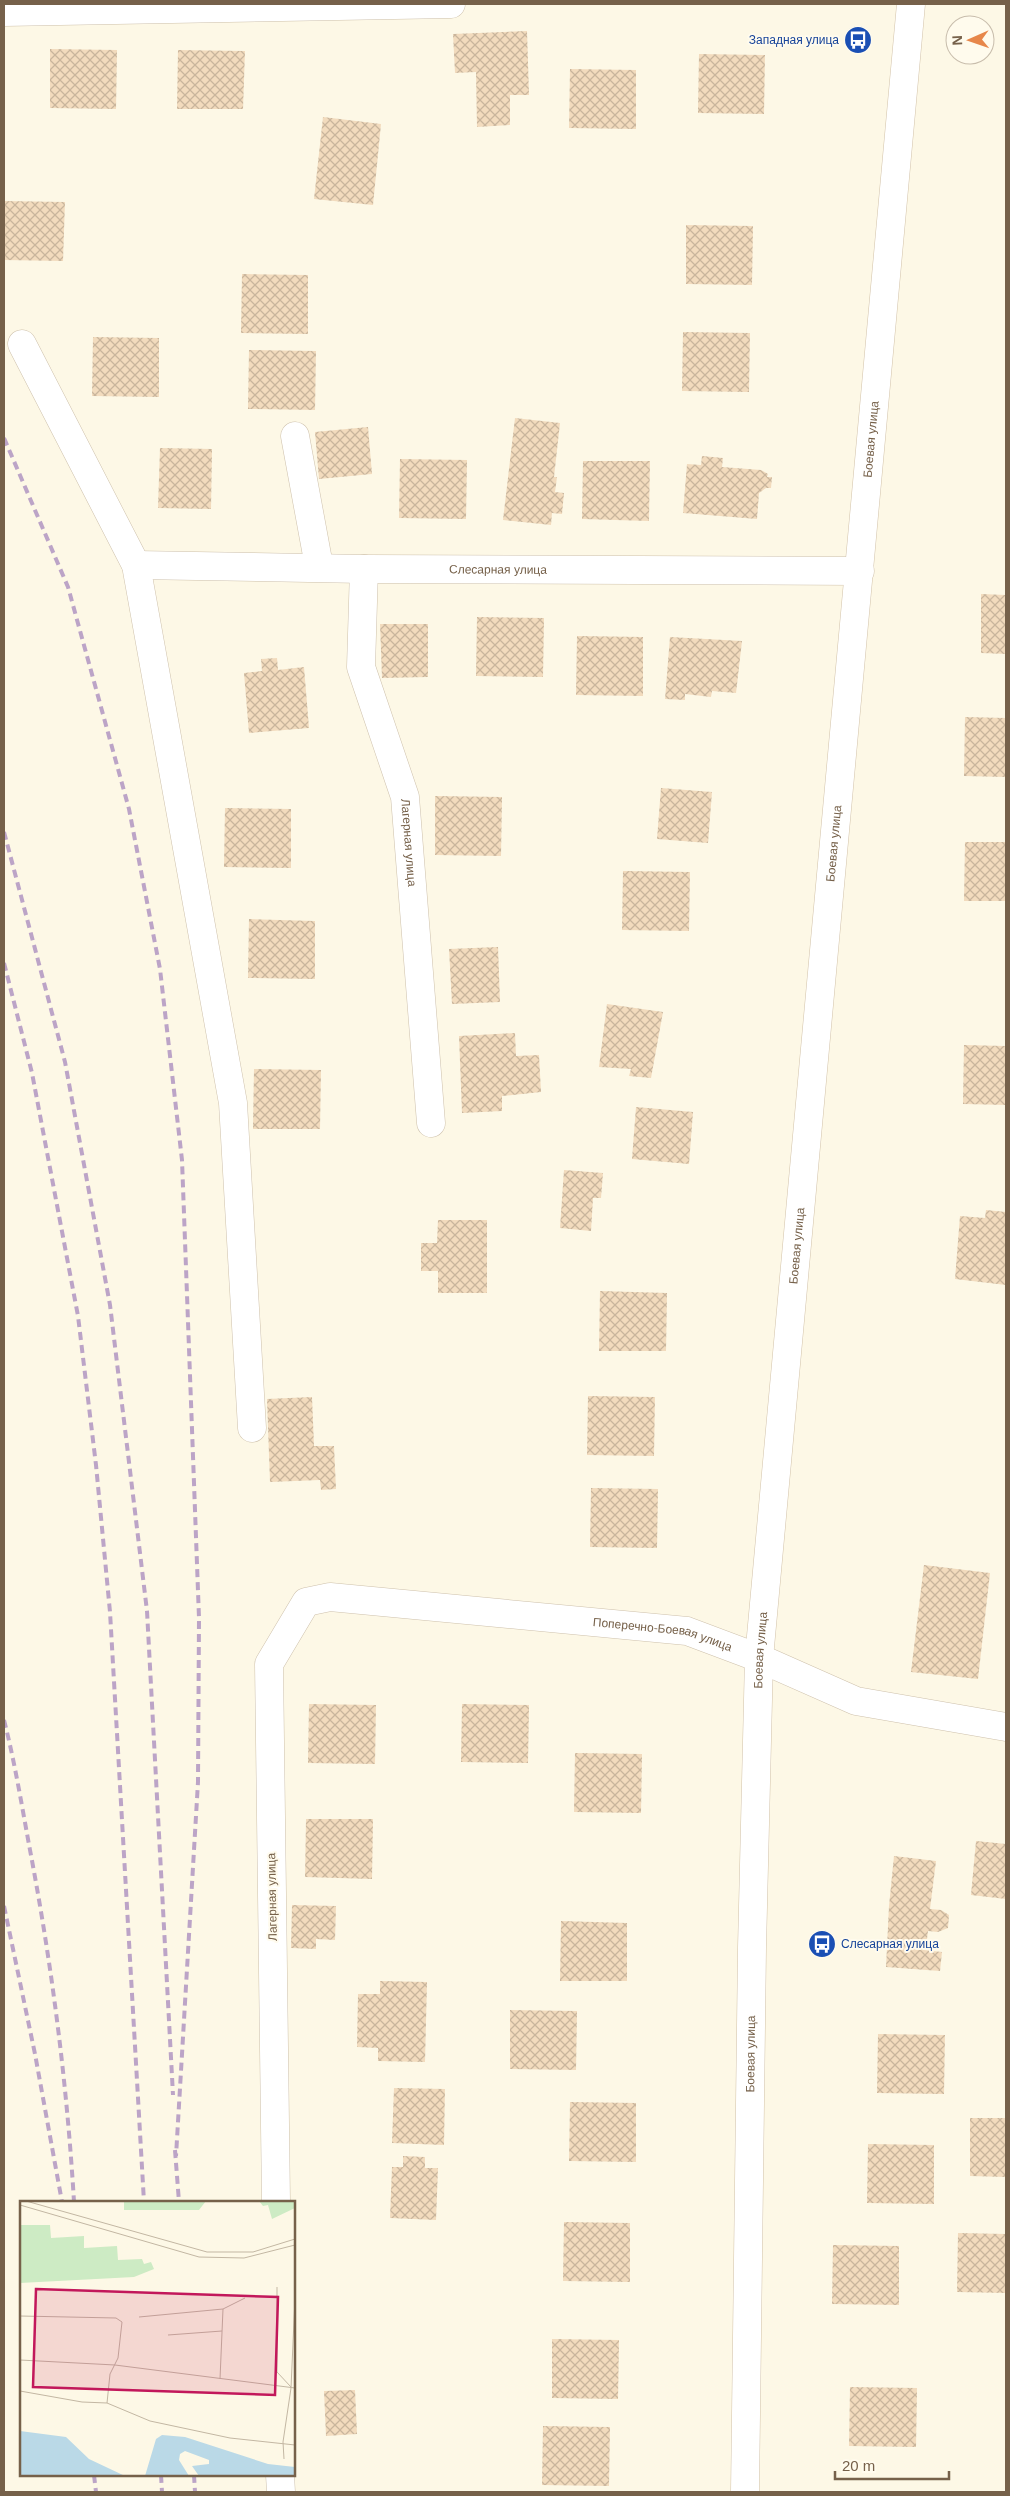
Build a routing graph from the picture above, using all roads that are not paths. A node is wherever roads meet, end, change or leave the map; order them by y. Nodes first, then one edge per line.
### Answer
1 (451, 4) edge
2 (911, 4) edge
3 (4, 12) edge
4 (22, 344) dead end
5 (295, 436) dead end
6 (136, 565) junction
7 (319, 566) junction
8 (364, 569) junction
9 (860, 571) junction
10 (431, 1123) dead end
11 (252, 1428) dead end
12 (306, 1602) joint
13 (759, 1658) junction
14 (1006, 1727) edge
15 (276, 2201) edge
16 (280, 2476) edge
17 (281, 2492) edge
18 (745, 2492) edge

1 - 3 street
2 - 9 street, Боевая улица
4 - 6 street
5 - 7 street
6 - 7 street, Слесарная улица
6 - 11 street
7 - 8 street, Слесарная улица
8 - 9 street, Слесарная улица
8 - 10 street, Лагерная улица
9 - 13 street, Боевая улица
12 - 13 street, Поперечно-Боевая улица
12 - 15 street, Лагерная улица
13 - 14 street, Поперечно-Боевая улица
13 - 18 street, Боевая улица
16 - 17 street

